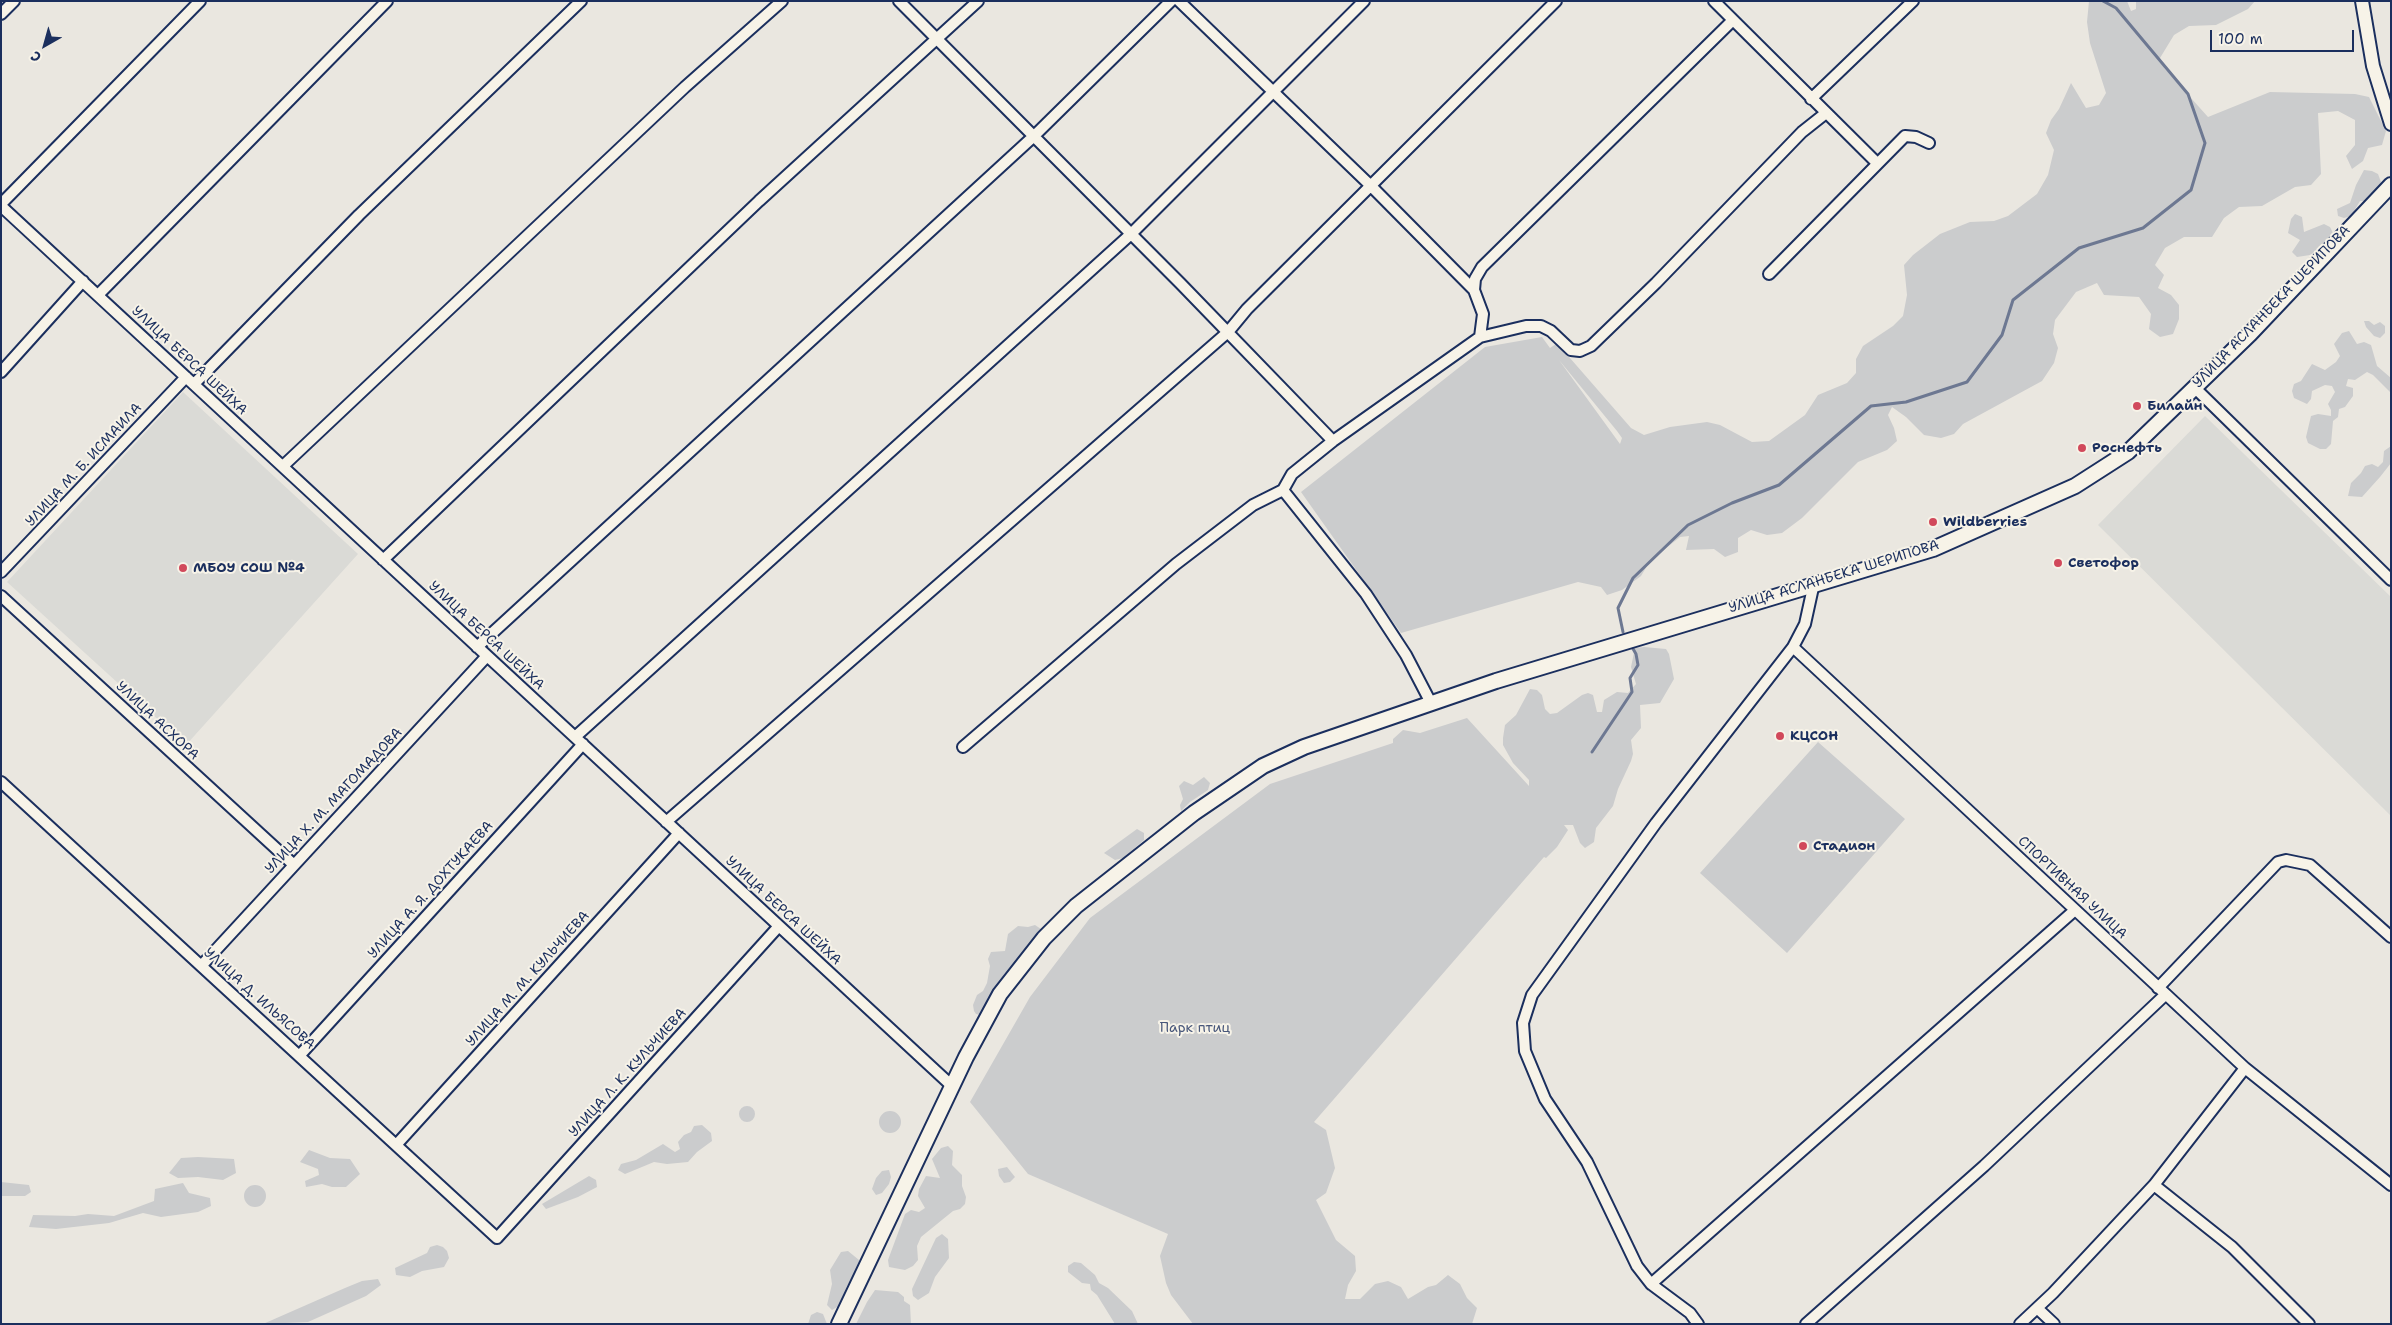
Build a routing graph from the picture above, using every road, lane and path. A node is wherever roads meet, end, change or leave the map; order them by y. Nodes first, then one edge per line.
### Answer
1 (14, 1) edge
2 (200, 1) edge
3 (387, 1) edge
4 (581, 1) edge
5 (782, 1) edge
6 (899, 1) edge
7 (978, 1) edge
8 (1171, 1) edge
9 (1179, 1) edge
10 (1364, 1) edge
11 (1556, 1) edge
12 (1714, 1) edge
13 (1913, 1) edge
14 (2362, 1) edge
15 (1, 14) edge
16 (1732, 20) junction
17 (938, 40) junction
18 (1274, 93) junction
19 (1811, 99) junction
20 (1826, 114) junction
21 (2391, 124) edge
22 (1034, 136) junction
23 (1929, 143) dead end
24 (1876, 162) junction
25 (2391, 176) edge
26 (1371, 186) junction
27 (2388, 189) edge
28 (1, 205) edge
29 (1131, 234) junction
30 (1769, 274) dead end
31 (83, 281) junction
32 (1474, 290) junction
33 (98, 295) junction
34 (1228, 332) junction
35 (1480, 337) junction
36 (1, 372) edge
37 (186, 377) junction
38 (194, 384) junction
39 (2194, 387) junction
40 (1333, 441) junction
41 (282, 466) junction
42 (1282, 490) junction
43 (383, 560) junction
44 (1, 572) edge
45 (2391, 580) edge
46 (1814, 583) junction
47 (1, 596) edge
48 (477, 647) junction
49 (1793, 647) junction
50 (487, 656) junction
51 (1431, 704) junction
52 (579, 741) junction
53 (963, 747) dead end
54 (1, 782) edge
55 (666, 822) junction
56 (679, 833) junction
57 (294, 865) junction
58 (2075, 910) junction
59 (779, 926) junction
60 (2391, 937) edge
61 (202, 965) junction
62 (2161, 991) junction
63 (300, 1055) junction
64 (2245, 1068) junction
65 (952, 1086) junction
66 (397, 1144) junction
67 (2154, 1185) junction
68 (2391, 1185) edge
69 (497, 1238) joint
70 (1651, 1284) junction
71 (2037, 1308) junction
72 (839, 1324) edge
73 (1698, 1324) edge
74 (1806, 1324) edge
75 (2020, 1324) edge
76 (2054, 1324) edge
77 (2309, 1324) edge

1 - 15 street
2 - 28 street
3 - 33 street
4 - 38 street
5 - 41 street
6 - 17 street
7 - 17 street
8 - 22 street
9 - 18 street
10 - 18 street, УЛИЦА А. Я. ДОХТУКАЕВА
11 - 26 street
12 - 16 street
13 - 19 street
14 - 21 street
16 - 19 street
16 - 32 street
17 - 22 street
17 - 43 street
18 - 26 street
18 - 29 street, УЛИЦА А. Я. ДОХТУКАЕВА
19 - 20 street
20 - 24 street
20 - 35 street
22 - 29 street
22 - 48 street
23 - 24 street
24 - 30 street
25 - 27 street
26 - 32 street
26 - 34 street
27 - 39 main road, УЛИЦА АСЛАНБЕКА ШЕРИПОВА
28 - 31 street, УЛИЦА БЕРСА ШЕЙХА
29 - 34 street
29 - 52 street, УЛИЦА А. Я. ДОХТУКАЕВА
31 - 33 street, УЛИЦА БЕРСА ШЕЙХА
31 - 36 street
32 - 35 street
33 - 37 street, УЛИЦА БЕРСА ШЕЙХА
34 - 40 street
34 - 55 street
35 - 40 street
37 - 38 street, УЛИЦА БЕРСА ШЕЙХА
37 - 44 street, УЛИЦА М. Б. ИСМАИЛА
38 - 41 street, УЛИЦА БЕРСА ШЕЙХА
39 - 45 street
39 - 46 main road, УЛИЦА АСЛАНБЕКА ШЕРИПОВА
40 - 42 street
41 - 43 street, УЛИЦА БЕРСА ШЕЙХА
42 - 51 street
42 - 53 street
43 - 48 street, УЛИЦА БЕРСА ШЕЙХА
46 - 49 street
46 - 51 main road, УЛИЦА АСЛАНБЕКА ШЕРИПОВА
47 - 57 street, УЛИЦА АСХОРА
48 - 50 street, УЛИЦА БЕРСА ШЕЙХА
49 - 58 street, СПОРТИВНАЯ УЛИЦА
49 - 70 street
50 - 52 street, УЛИЦА БЕРСА ШЕЙХА
50 - 57 street, УЛИЦА Х. М. МАГОМАДОВА
51 - 65 main road, УЛИЦА АСЛАНБЕКА ШЕРИПОВА
52 - 55 street, УЛИЦА БЕРСА ШЕЙХА
52 - 63 street, УЛИЦА А. Я. ДОХТУКАЕВА
54 - 61 street, УЛИЦА Д. ИЛЬЯСОВА
55 - 56 street, УЛИЦА БЕРСА ШЕЙХА
56 - 59 street, УЛИЦА БЕРСА ШЕЙХА
56 - 66 street, УЛИЦА М. М. КУЛЬЧИЕВА
57 - 61 street, УЛИЦА Х. М. МАГОМАДОВА
58 - 62 street, СПОРТИВНАЯ УЛИЦА
58 - 70 street
59 - 65 street, УЛИЦА БЕРСА ШЕЙХА
59 - 69 street, УЛИЦА Л. К. КУЛЬЧИЕВА
60 - 62 street
61 - 63 street, УЛИЦА Д. ИЛЬЯСОВА
62 - 64 street, СПОРТИВНАЯ УЛИЦА
62 - 74 street
63 - 66 street, УЛИЦА Д. ИЛЬЯСОВА
64 - 67 street
64 - 68 street, СПОРТИВНАЯ УЛИЦА
65 - 72 main road, УЛИЦА АСЛАНБЕКА ШЕРИПОВА
66 - 69 street, УЛИЦА Д. ИЛЬЯСОВА
67 - 71 street
67 - 77 street
70 - 73 street
71 - 75 street
71 - 76 street

